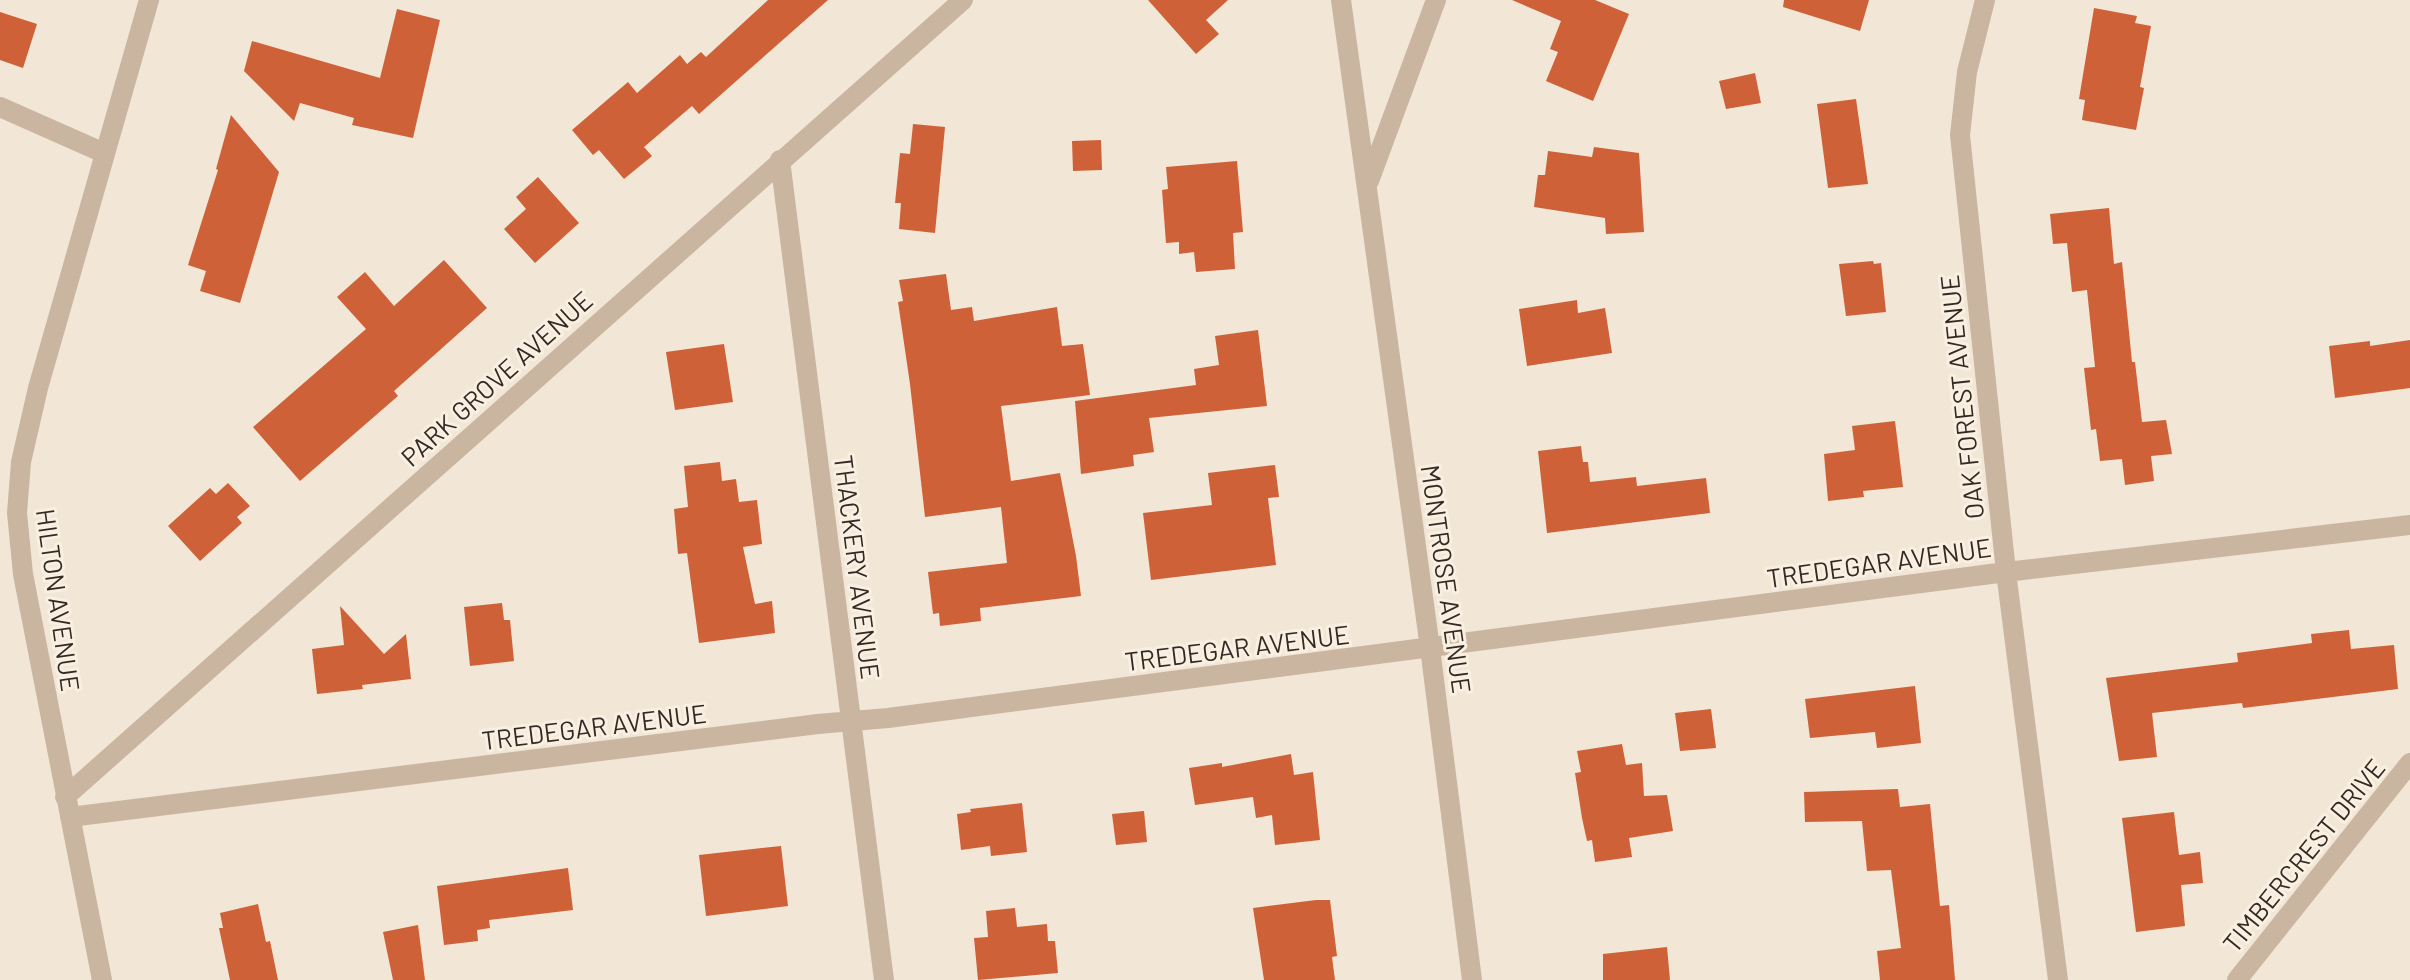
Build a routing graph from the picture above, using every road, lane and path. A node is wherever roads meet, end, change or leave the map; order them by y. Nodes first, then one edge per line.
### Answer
1 (149, 0) edge
2 (963, 0) edge
3 (1341, 0) edge
4 (1436, 0) edge
5 (1985, 0) edge
6 (0, 107) edge
7 (104, 153) junction
8 (780, 160) junction
9 (1368, 185) junction
10 (2410, 525) edge
11 (2006, 572) junction
12 (1430, 648) junction
13 (851, 721) junction
14 (2410, 763) edge
15 (65, 797) junction
16 (70, 817) junction
17 (102, 980) edge
18 (884, 980) edge
19 (1472, 980) edge
20 (2058, 980) edge
21 (2237, 980) edge

1 - 7 street, HILTON AVENUE
2 - 8 street, PARK GROVE AVENUE
3 - 9 street, MONTROSE AVENUE
4 - 9 street, MONTROSE AVENUE
5 - 11 street, OAK FOREST AVENUE
6 - 7 street
7 - 15 street, HILTON AVENUE
8 - 13 street, THACKERY AVENUE
8 - 15 street, PARK GROVE AVENUE
9 - 12 street, MONTROSE AVENUE
10 - 11 street, TREDEGAR AVENUE
11 - 12 street, TREDEGAR AVENUE
11 - 20 street, OAK FOREST AVENUE
12 - 13 street, TREDEGAR AVENUE
12 - 19 street, MONTROSE AVENUE
13 - 16 street, TREDEGAR AVENUE
13 - 18 street, THACKERY AVENUE
14 - 21 street, TIMBERCREST DRIVE
15 - 16 street, HILTON AVENUE
16 - 17 street, HILTON AVENUE

